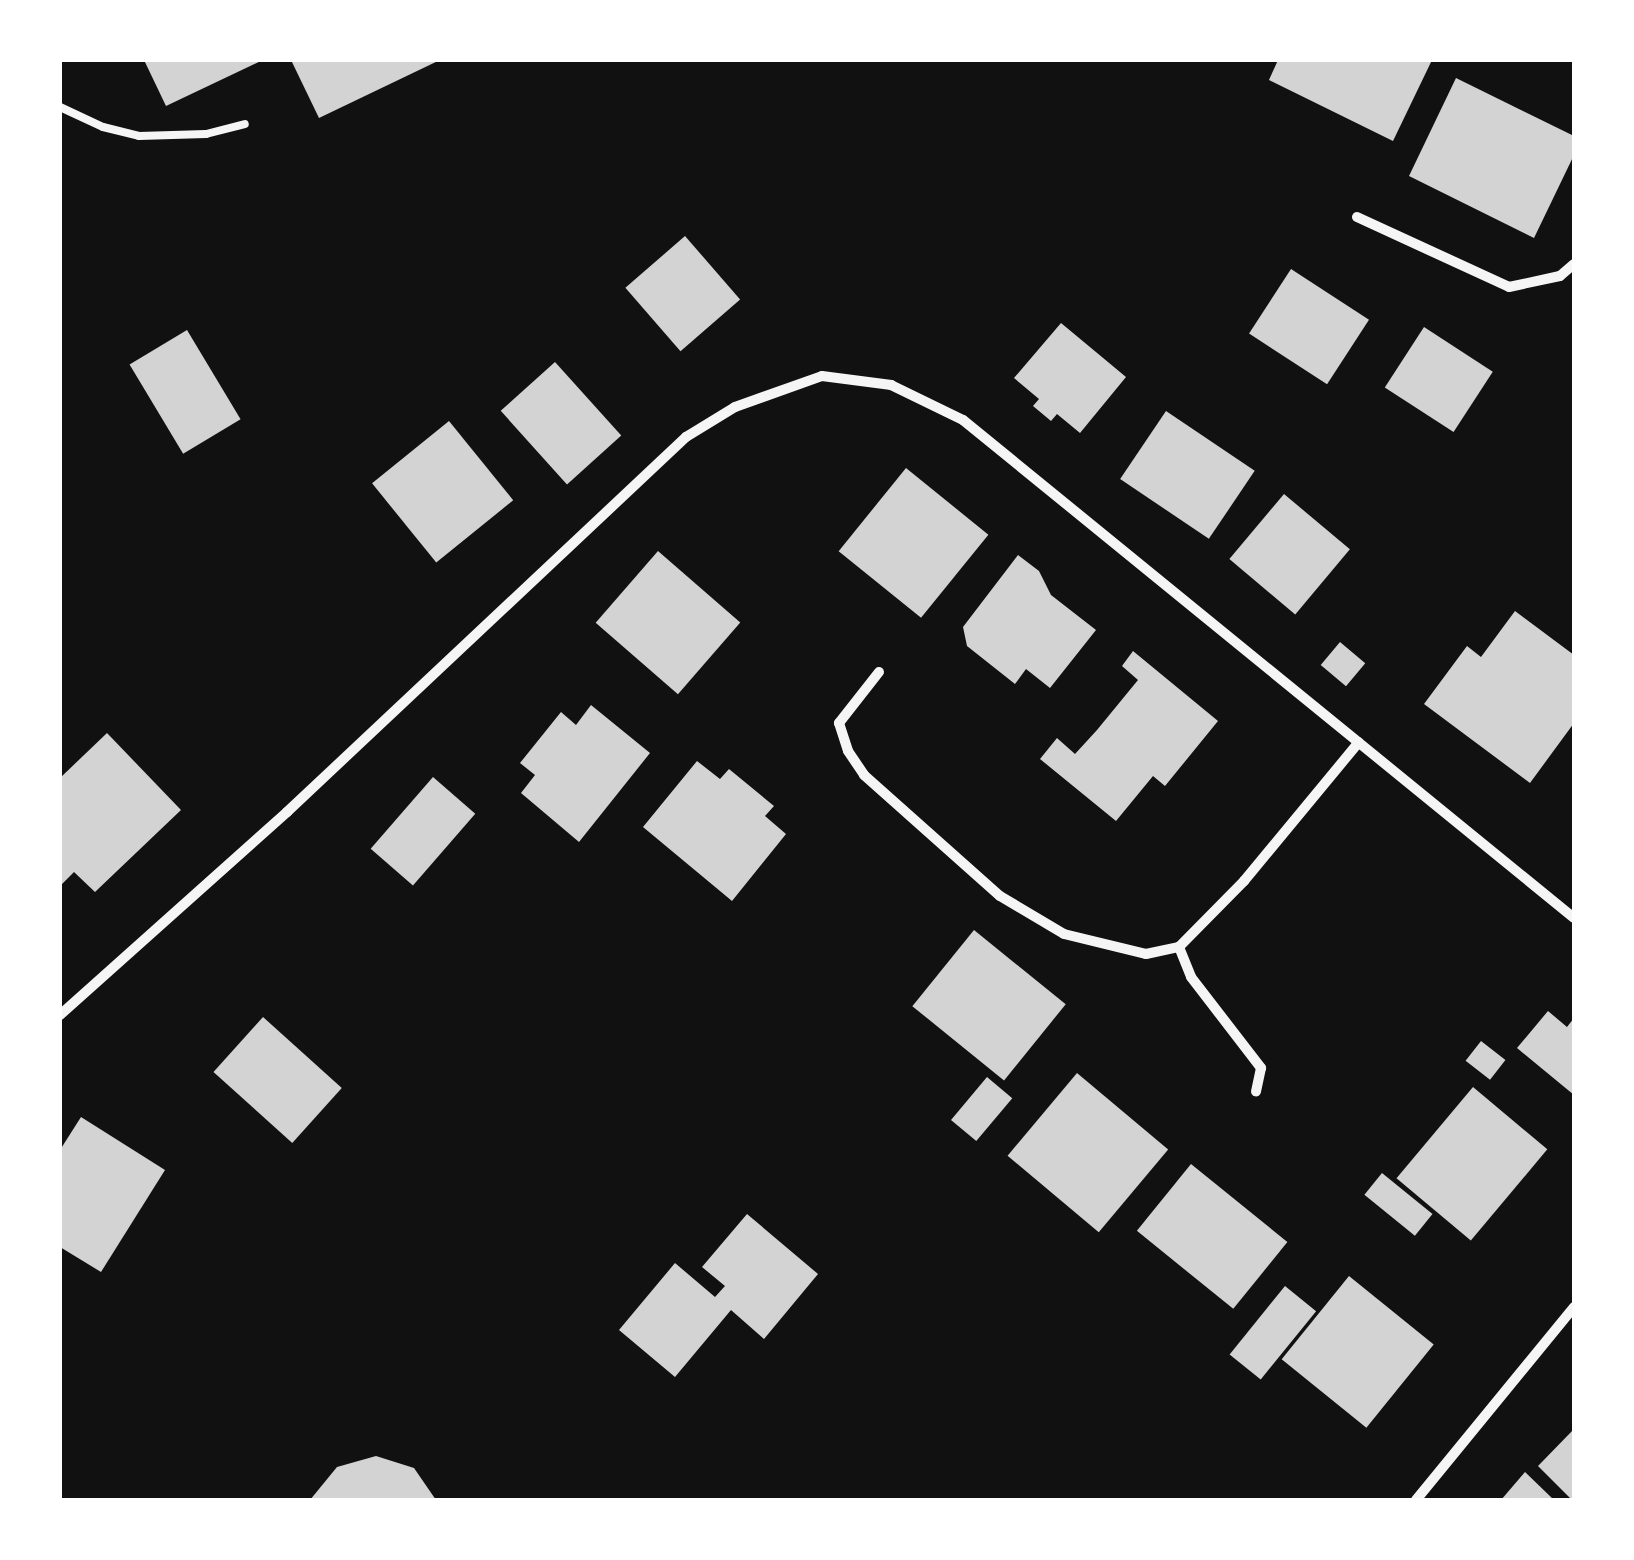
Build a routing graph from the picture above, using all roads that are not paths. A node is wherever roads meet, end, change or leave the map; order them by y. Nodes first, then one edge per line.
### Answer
1 (60, 107) edge
2 (245, 124) dead end
3 (1357, 217) dead end
4 (1574, 264) edge
5 (878, 672) dead end
6 (1359, 742) junction
7 (1574, 918) edge
8 (1179, 947) junction
9 (60, 1015) edge
10 (1256, 1090) dead end
11 (1574, 1307) edge
12 (1416, 1500) edge

1 - 2 lane
3 - 4 street
5 - 8 street
6 - 7 street
6 - 8 street
6 - 9 street
8 - 10 street
11 - 12 street

